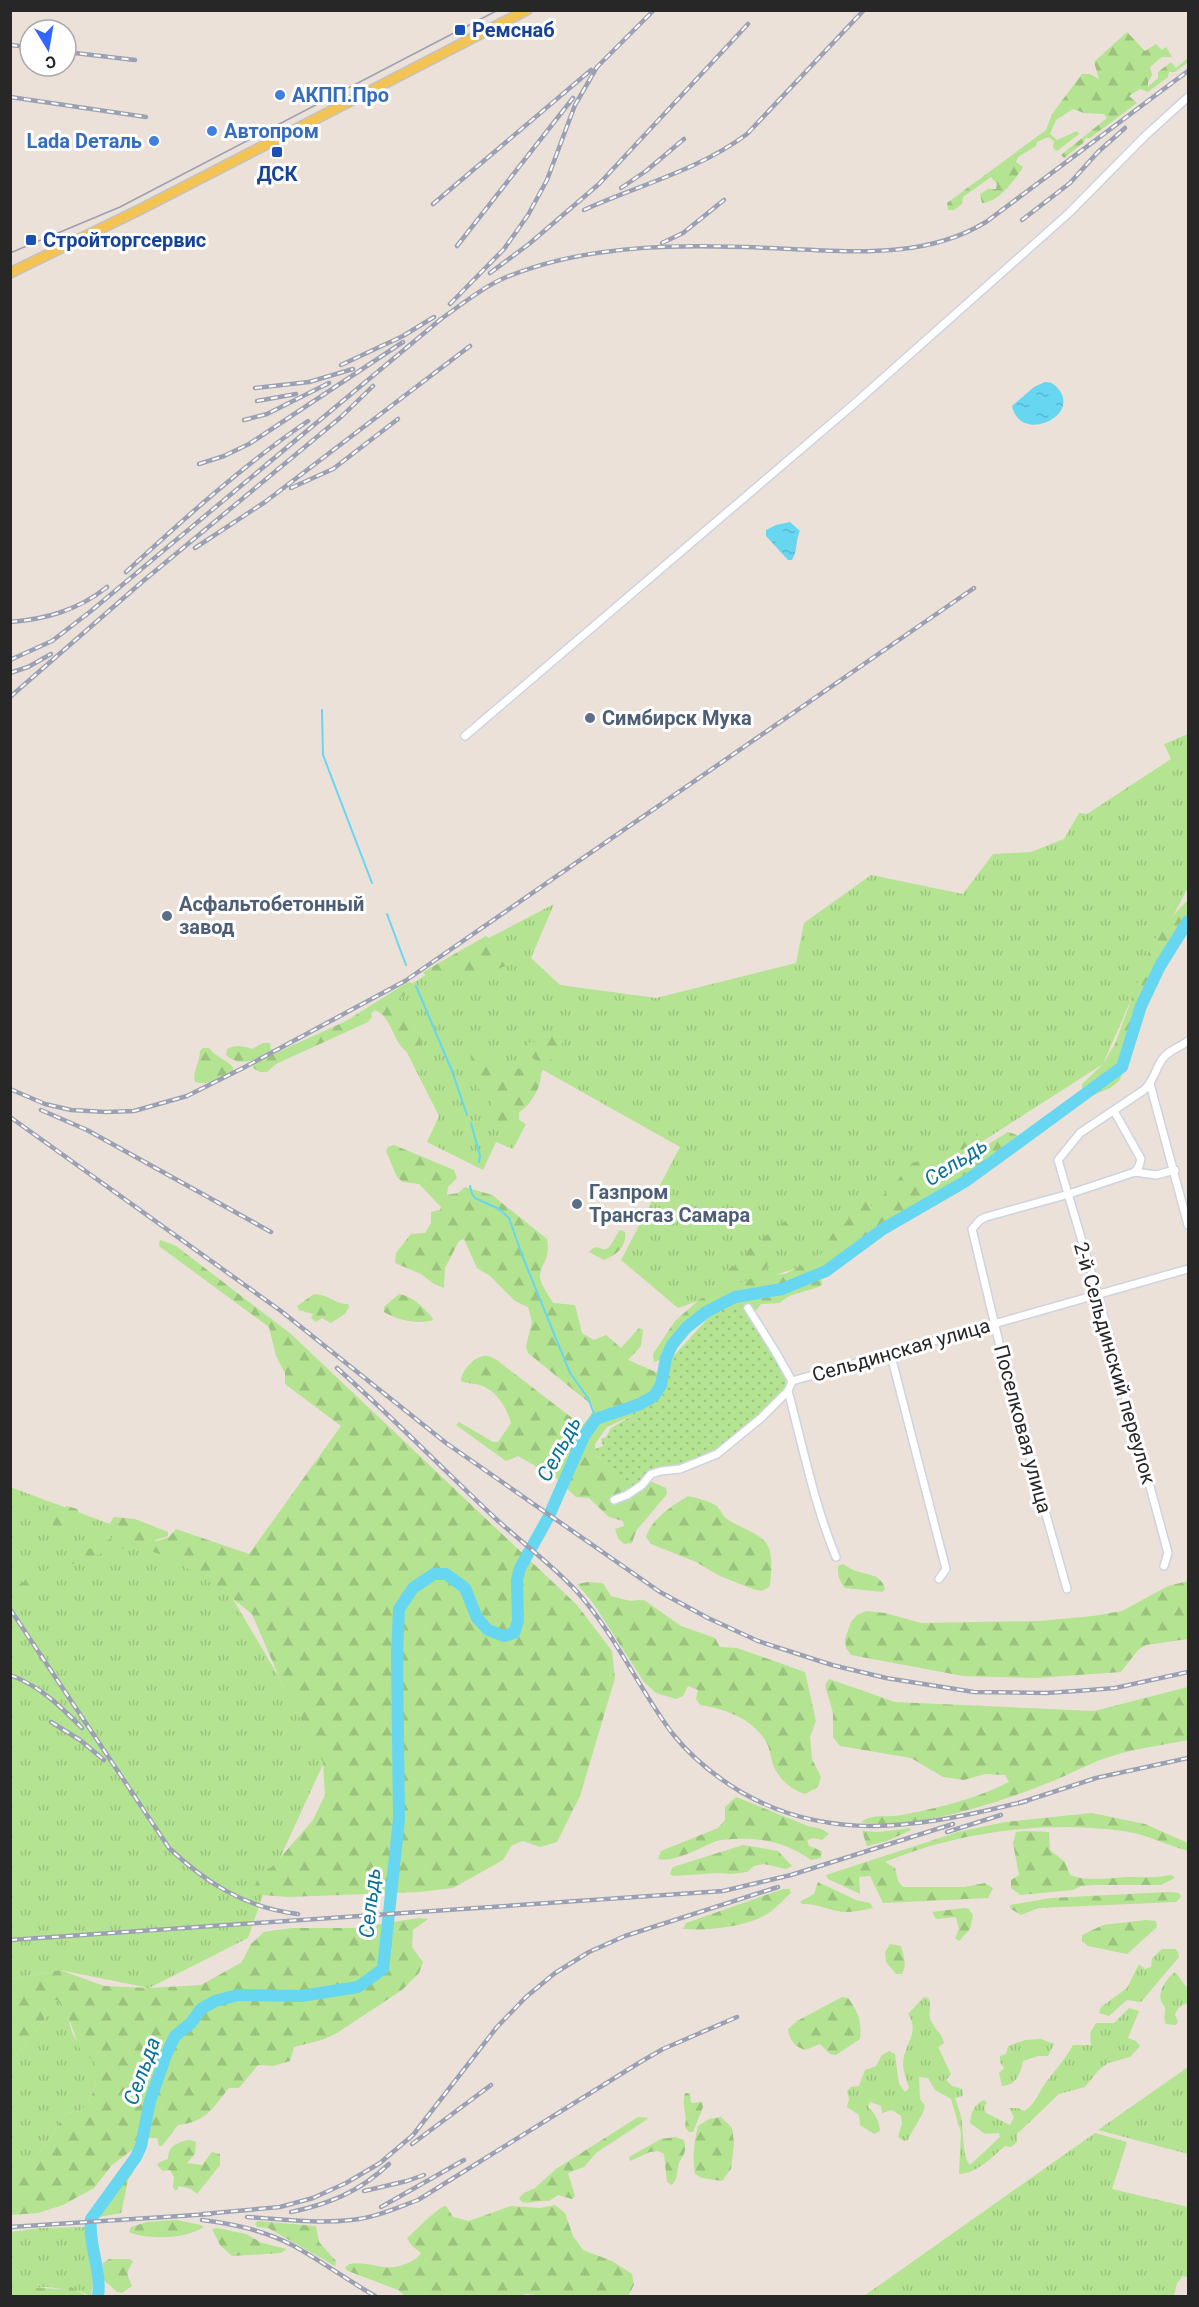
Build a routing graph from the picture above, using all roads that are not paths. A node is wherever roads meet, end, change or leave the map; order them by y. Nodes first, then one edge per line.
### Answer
1 (527, 10) edge
2 (1188, 98) edge
3 (10, 273) edge
4 (465, 736) dead end
5 (1188, 1041) edge
6 (1150, 1084) junction
7 (1114, 1111) junction
8 (1175, 1170) junction
9 (1135, 1172) junction
10 (1069, 1194) junction
11 (1188, 1225) edge
12 (1188, 1269) edge
13 (1098, 1295) junction
14 (747, 1308) dead end
15 (994, 1323) junction
16 (890, 1352) junction
17 (792, 1381) junction
18 (788, 1391) junction
19 (614, 1500) dead end
20 (836, 1557) dead end
21 (1164, 1566) dead end
22 (939, 1579) dead end
23 (1066, 1589) dead end

1 - 3 main road
2 - 4 street
5 - 6 street
6 - 7 street
6 - 8 street
7 - 9 street
7 - 10 street, 2-й Сельдинский переулок
8 - 9 street
8 - 11 street
9 - 10 street
10 - 13 street, 2-й Сельдинский переулок
10 - 15 street, Поселковая улица
12 - 13 street, Сельдинская улица
13 - 15 street, Сельдинская улица
13 - 21 street, 2-й Сельдинский переулок
14 - 17 street
15 - 16 street, Сельдинская улица
15 - 23 street, Поселковая улица
16 - 17 street, Сельдинская улица
16 - 22 street
17 - 18 street, Сельдинская улица
18 - 19 street, Сельдинская улица
18 - 20 street

